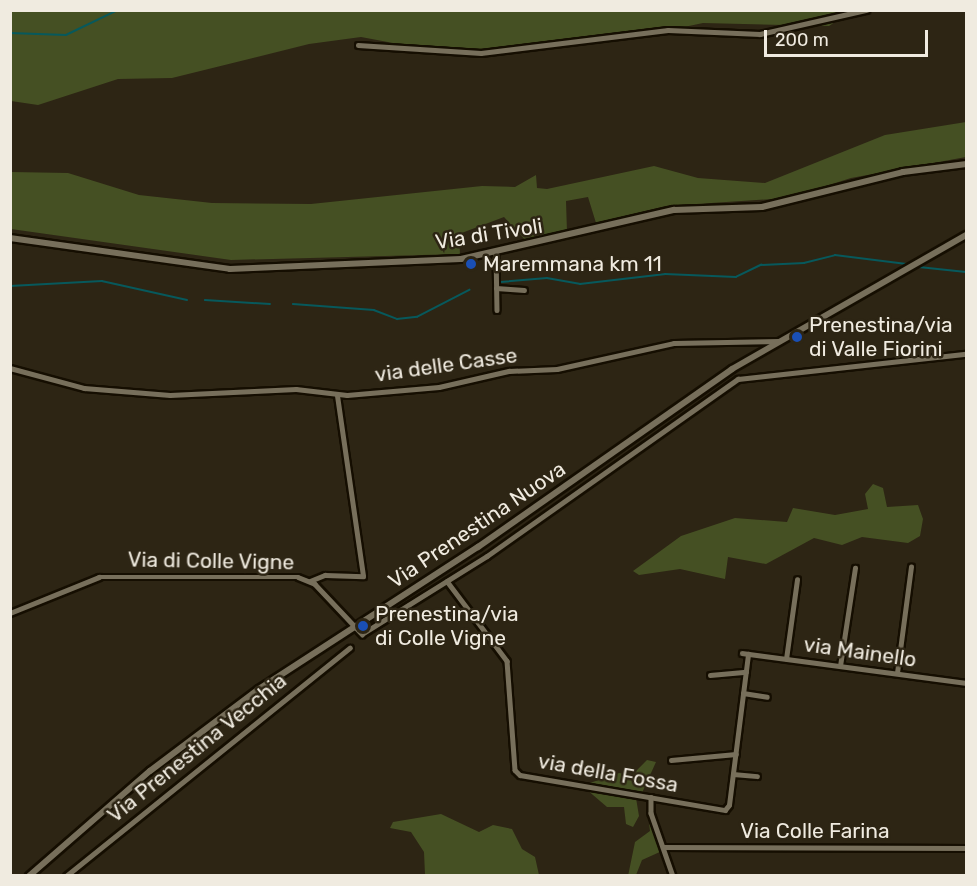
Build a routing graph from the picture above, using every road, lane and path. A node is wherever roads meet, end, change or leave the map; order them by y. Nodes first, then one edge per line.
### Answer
1 (866, 10) edge
2 (358, 45) dead end
3 (966, 164) edge
4 (966, 235) edge
5 (10, 238) edge
6 (496, 253) junction
7 (496, 288) junction
8 (524, 290) dead end
9 (497, 310) dead end
10 (779, 340) junction
11 (966, 354) edge
12 (10, 368) edge
13 (337, 395) junction
14 (911, 567) dead end
15 (855, 568) dead end
16 (797, 580) dead end
17 (310, 581) junction
18 (447, 581) junction
19 (10, 613) edge
20 (353, 628) junction
21 (350, 648) dead end
22 (742, 653) dead end
23 (748, 654) junction
24 (786, 659) junction
25 (840, 666) junction
26 (746, 672) junction
27 (897, 673) junction
28 (710, 675) dead end
29 (966, 683) edge
30 (743, 693) junction
31 (767, 697) dead end
32 (736, 754) junction
33 (671, 760) dead end
34 (733, 774) junction
35 (757, 776) dead end
36 (651, 797) junction
37 (663, 847) junction
38 (966, 848) edge
39 (29, 876) edge
40 (66, 876) edge
41 (673, 876) edge

1 - 2 street
3 - 6 main road, Via di Tivoli
4 - 10 main road, Via Prenestina Nuova
5 - 6 main road, Via di Tivoli
6 - 7 street
7 - 8 street
7 - 9 street
10 - 13 street, via delle Casse
10 - 20 main road, Via Prenestina Nuova
11 - 18 street
12 - 13 street, via delle Casse
13 - 17 street
14 - 27 street
15 - 25 street
16 - 24 street
17 - 19 street, Via di Colle Vigne
17 - 20 street, Via di Colle Vigne
18 - 20 street
18 - 36 street, via della Fossa
20 - 39 main road, Via Prenestina Nuova
21 - 40 street, Via Prenestina Vecchia
22 - 23 street, via Mainello
23 - 24 street, via Mainello
23 - 26 street
24 - 25 street, via Mainello
25 - 27 street, via Mainello
26 - 28 street
26 - 30 street
27 - 29 street, via Mainello
30 - 31 street
30 - 32 street
32 - 33 street
32 - 34 street
34 - 35 street
34 - 36 street, via della Fossa
36 - 37 street
37 - 38 street, Via Colle Farina
37 - 41 street

